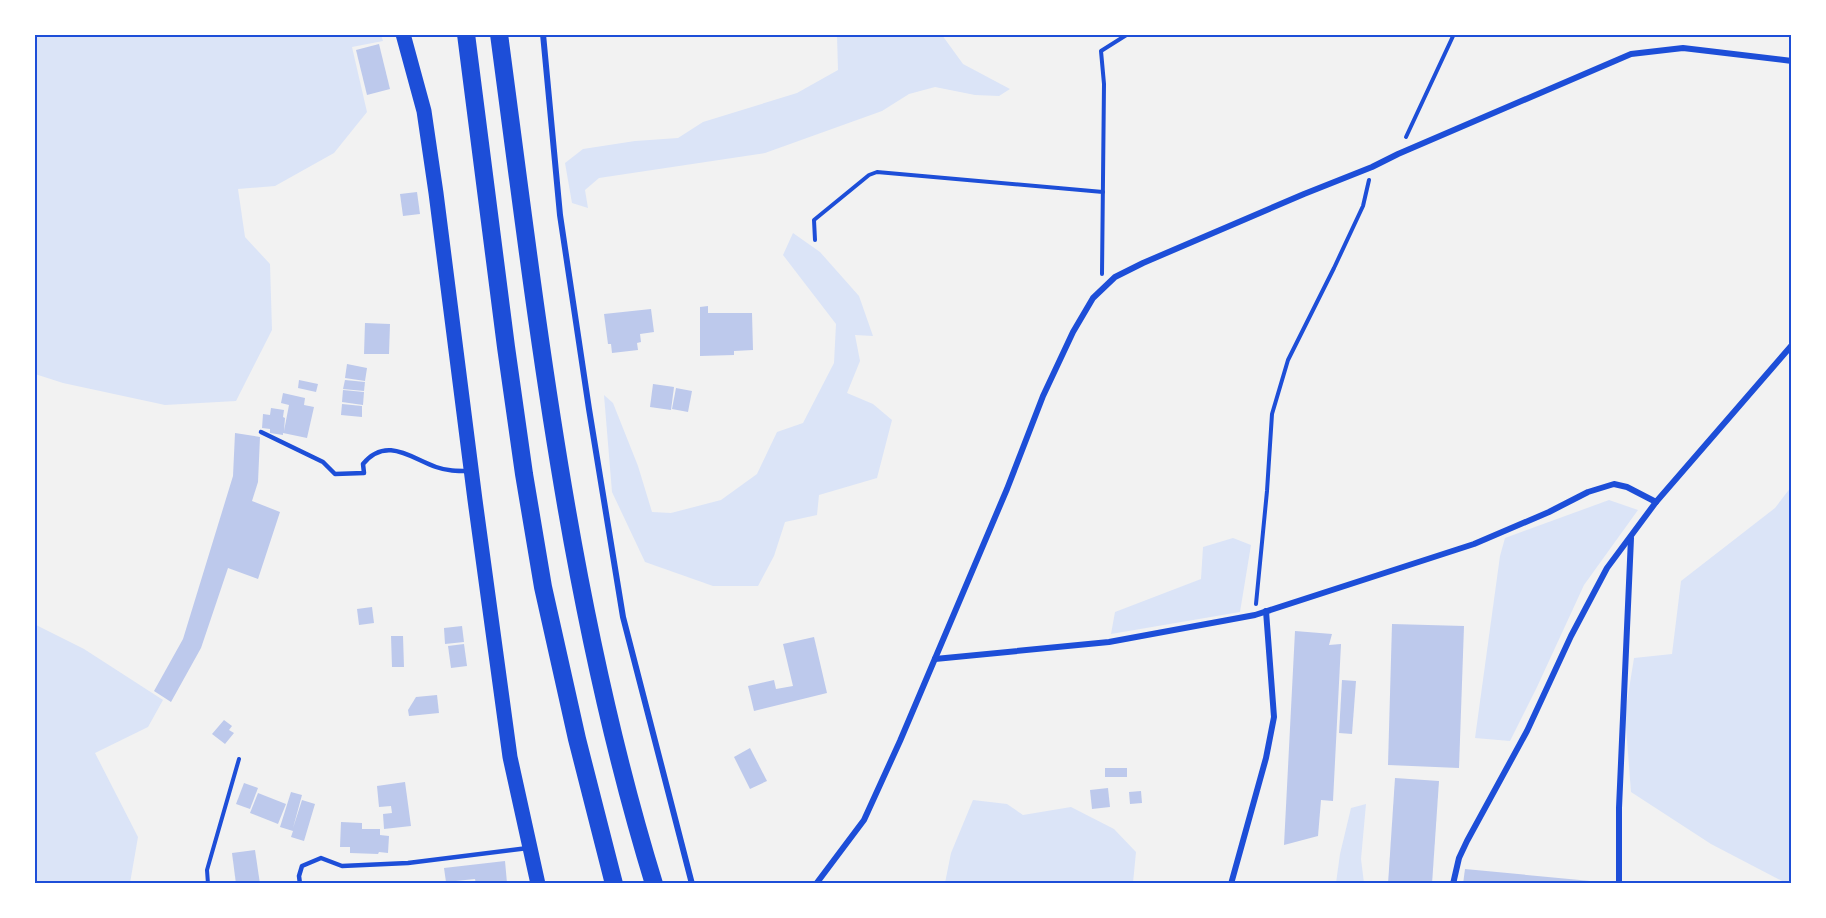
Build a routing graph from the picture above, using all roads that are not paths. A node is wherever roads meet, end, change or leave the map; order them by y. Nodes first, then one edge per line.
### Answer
1 (403, 34) edge
2 (466, 34) edge
3 (499, 34) edge
4 (543, 34) edge
5 (1791, 61) edge
6 (1791, 345) edge
7 (261, 432) dead end
8 (471, 471) junction
9 (1656, 502) junction
10 (1631, 538) junction
11 (1266, 611) junction
12 (935, 659) junction
13 (530, 848) junction
14 (300, 884) edge
15 (538, 884) edge
16 (614, 884) edge
17 (654, 884) edge
18 (692, 884) edge
19 (816, 884) edge
20 (1231, 884) edge
21 (1453, 884) edge
22 (1619, 884) edge

1 - 8 main road
2 - 16 highway
3 - 17 highway
4 - 18 street
5 - 12 street
6 - 9 street
7 - 8 lane
8 - 13 main road
9 - 10 street
9 - 11 street
10 - 21 street
10 - 22 street
11 - 12 street
11 - 20 street
12 - 19 street
13 - 14 lane
13 - 15 main road

